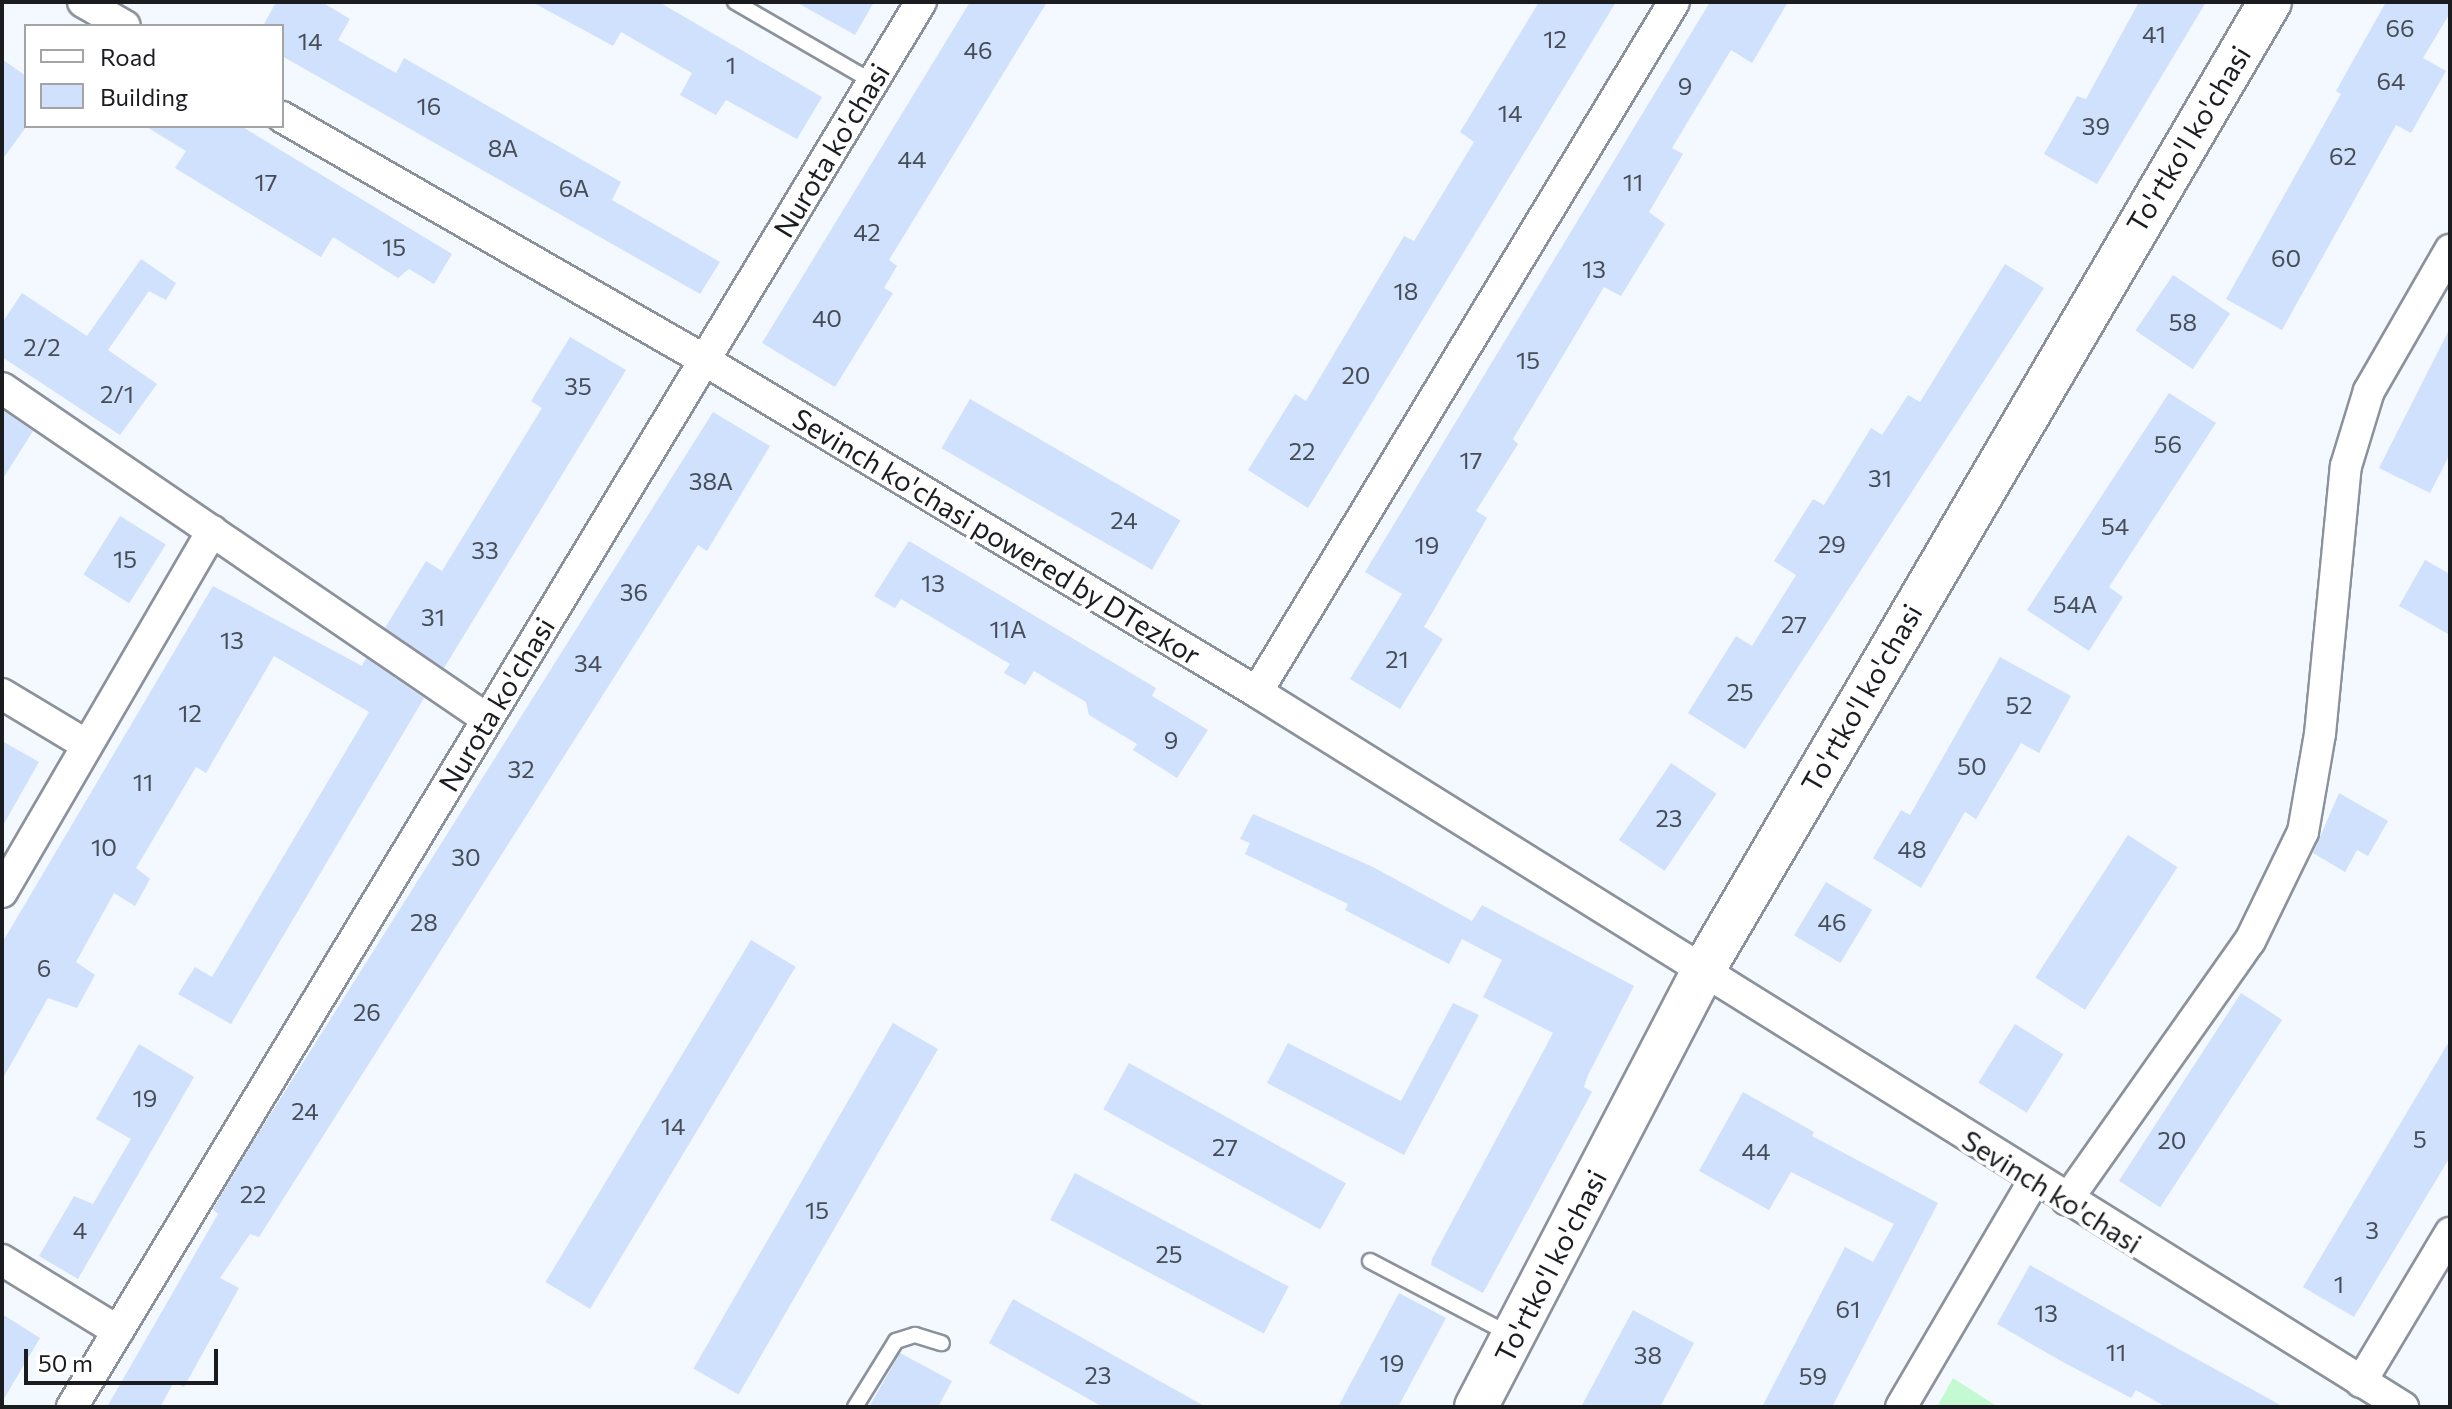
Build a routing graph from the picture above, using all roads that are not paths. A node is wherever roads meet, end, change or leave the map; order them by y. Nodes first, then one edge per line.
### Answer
1 (83, 2) edge
2 (735, 2) edge
3 (921, 2) edge
4 (1674, 2) edge
5 (2270, 2) edge
6 (122, 24) edge
7 (873, 82) junction
8 (284, 118) edge
9 (2450, 250) edge
10 (704, 360) junction
11 (2, 388) edge
12 (212, 531) junction
13 (1257, 692) junction
14 (2, 694) edge
15 (487, 719) junction
16 (87, 745) junction
17 (2, 892) edge
18 (1701, 974) junction
19 (2034, 1180) junction
20 (2067, 1200) junction
21 (2450, 1233) edge
22 (2, 1260) edge
23 (1370, 1261) dead end
24 (118, 1331) junction
25 (1514, 1336) junction
26 (942, 1343) dead end
27 (2361, 1382) junction
28 (72, 1407) edge
29 (855, 1407) edge
30 (1476, 1407) edge
31 (1901, 1407) edge
32 (2403, 1407) edge

1 - 6 street
2 - 7 lane
3 - 7 street, Nurota ko'chasi
4 - 13 street
5 - 18 street, To'rtko'l ko'chasi
7 - 10 street, Nurota ko'chasi
8 - 10 street, Sevinch ko'chasi powered by DTezkor
9 - 20 street
10 - 13 street, Sevinch ko'chasi powered by DTezkor
10 - 15 street, Nurota ko'chasi
11 - 12 street
12 - 15 street
12 - 16 street
13 - 18 street, Sevinch ko'chasi powered by DTezkor
14 - 16 street
15 - 24 street, Nurota ko'chasi
16 - 17 street
18 - 19 street, Sevinch ko'chasi
18 - 25 street, To'rtko'l ko'chasi
19 - 20 street, Sevinch ko'chasi
19 - 31 street
20 - 27 street, Sevinch ko'chasi
21 - 27 street
22 - 24 street
23 - 25 lane
24 - 28 street, Nurota ko'chasi
25 - 30 street, To'rtko'l ko'chasi
26 - 29 lane
27 - 32 street, Sevinch ko'chasi

